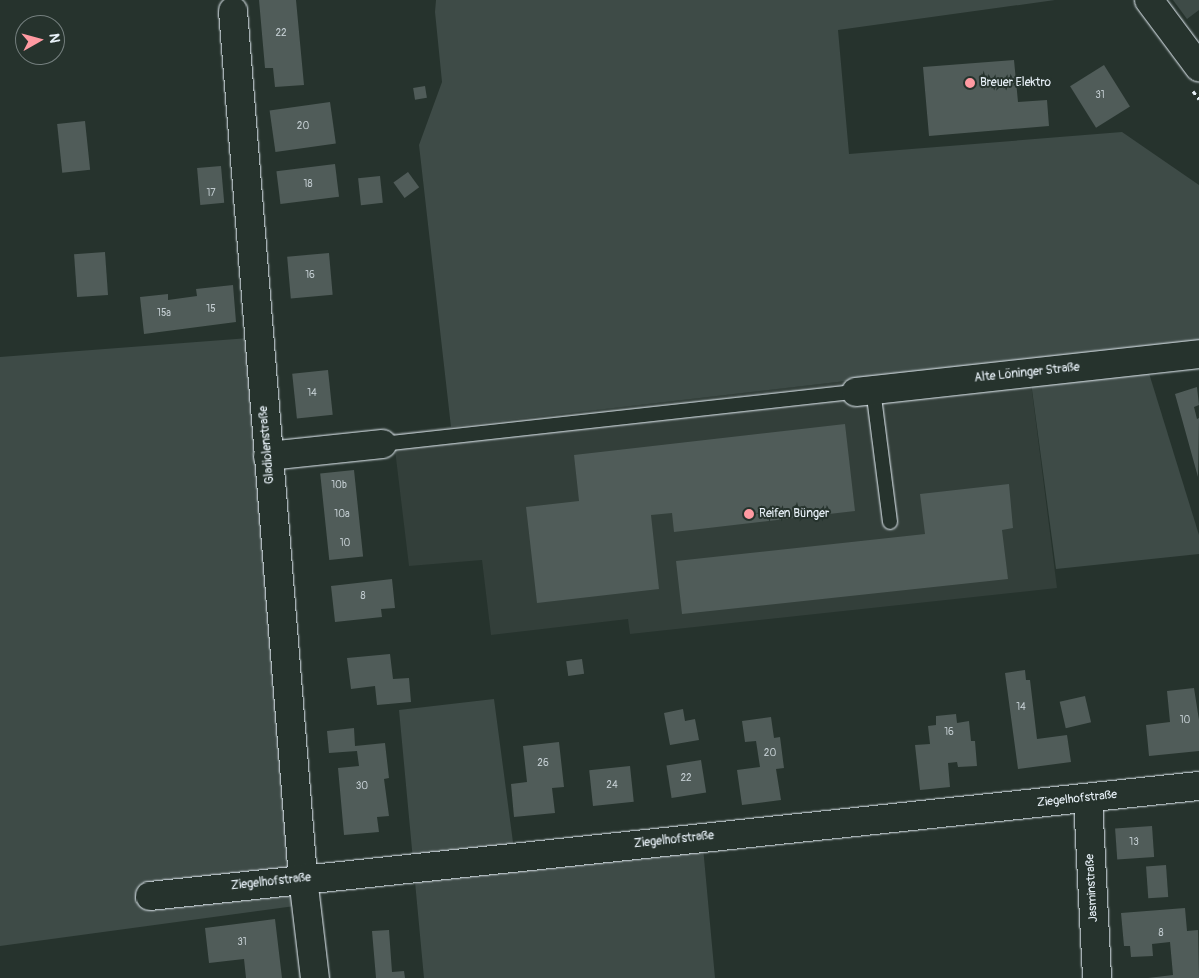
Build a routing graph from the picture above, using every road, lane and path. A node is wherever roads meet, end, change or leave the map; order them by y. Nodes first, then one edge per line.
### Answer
1 (1150, 0) edge
2 (233, 10) dead end
3 (1199, 67) edge
4 (1199, 354) edge
5 (864, 391) junction
6 (382, 444) joint
7 (268, 456) junction
8 (890, 522) dead end
9 (1199, 786) edge
10 (1088, 799) junction
11 (303, 878) junction
12 (150, 896) dead end
13 (315, 978) edge
14 (1097, 978) edge

1 - 3 street
2 - 7 street, Gladiolenstraße
4 - 5 street, Alte Löninger Straße
5 - 6 lane
5 - 8 lane
6 - 7 street
7 - 11 street, Gladiolenstraße
9 - 10 street, Ziegelhofstraße
10 - 11 street, Ziegelhofstraße
10 - 14 street, Jasminstraße
11 - 12 street, Ziegelhofstraße
11 - 13 street, Gladiolenstraße

